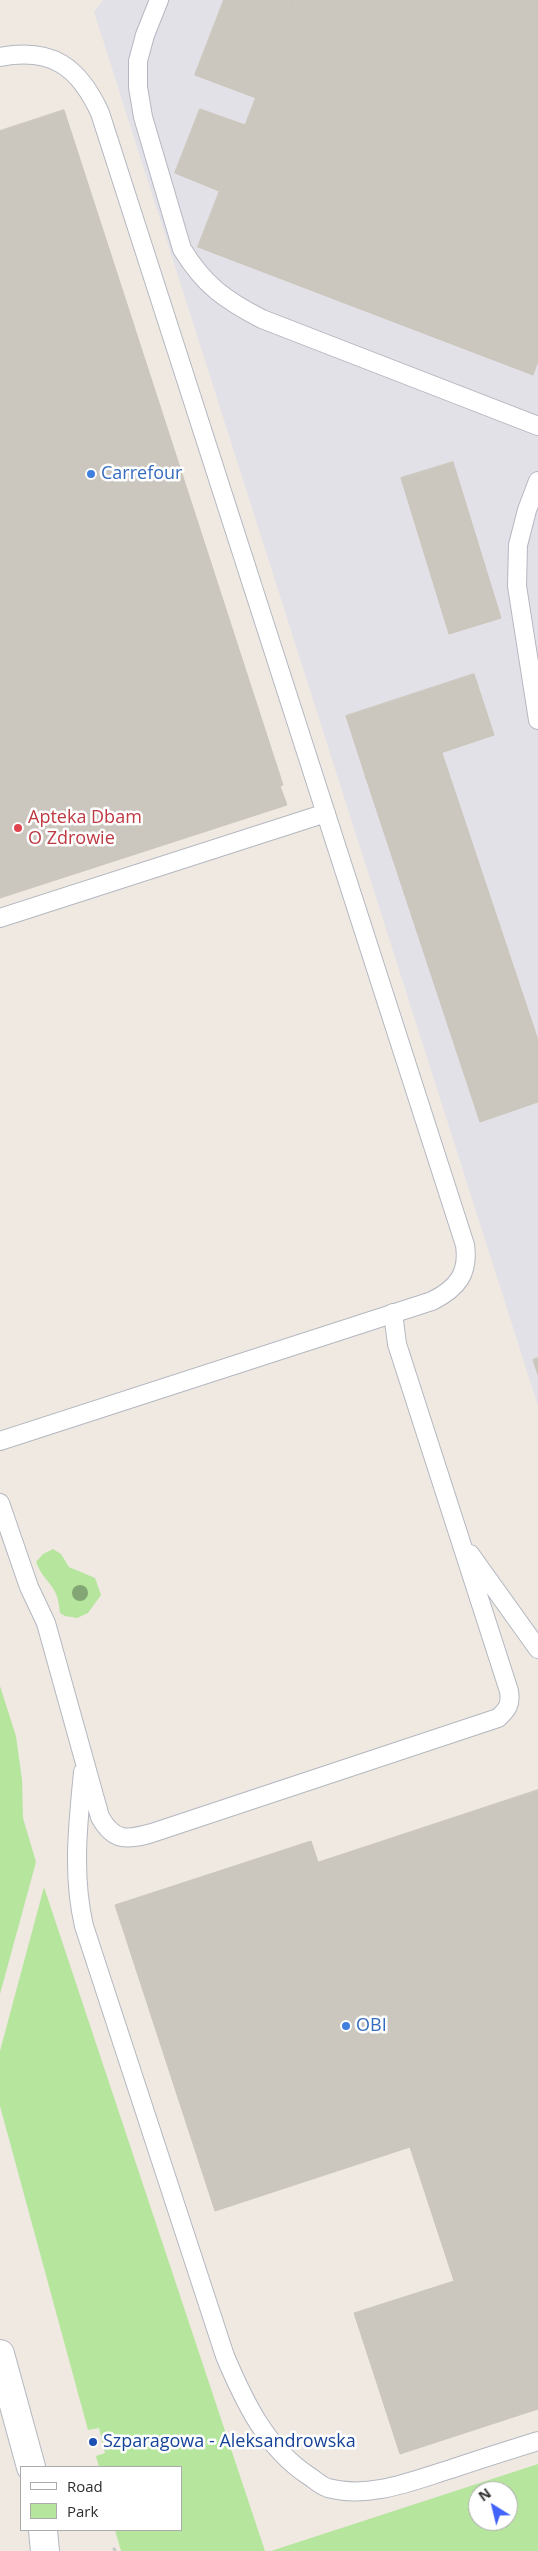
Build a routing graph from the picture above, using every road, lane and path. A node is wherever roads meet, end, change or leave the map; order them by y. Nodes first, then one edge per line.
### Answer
1 (159, 0) edge
2 (0, 57) edge
3 (538, 426) edge
4 (538, 482) edge
5 (538, 720) edge
6 (326, 813) junction
7 (0, 918) edge
8 (393, 1314) junction
9 (0, 1441) edge
10 (0, 1503) edge
11 (461, 1540) junction
12 (538, 1649) edge
13 (84, 1759) junction
14 (0, 2354) edge
15 (538, 2441) edge
16 (32, 2466) edge
17 (43, 2531) edge
18 (45, 2551) edge

1 - 3 lane
2 - 6 lane
4 - 5 lane
6 - 7 lane
6 - 8 lane
8 - 9 lane
8 - 11 lane
10 - 13 lane
11 - 12 lane
11 - 13 lane
13 - 15 lane
14 - 16 street
17 - 18 street

